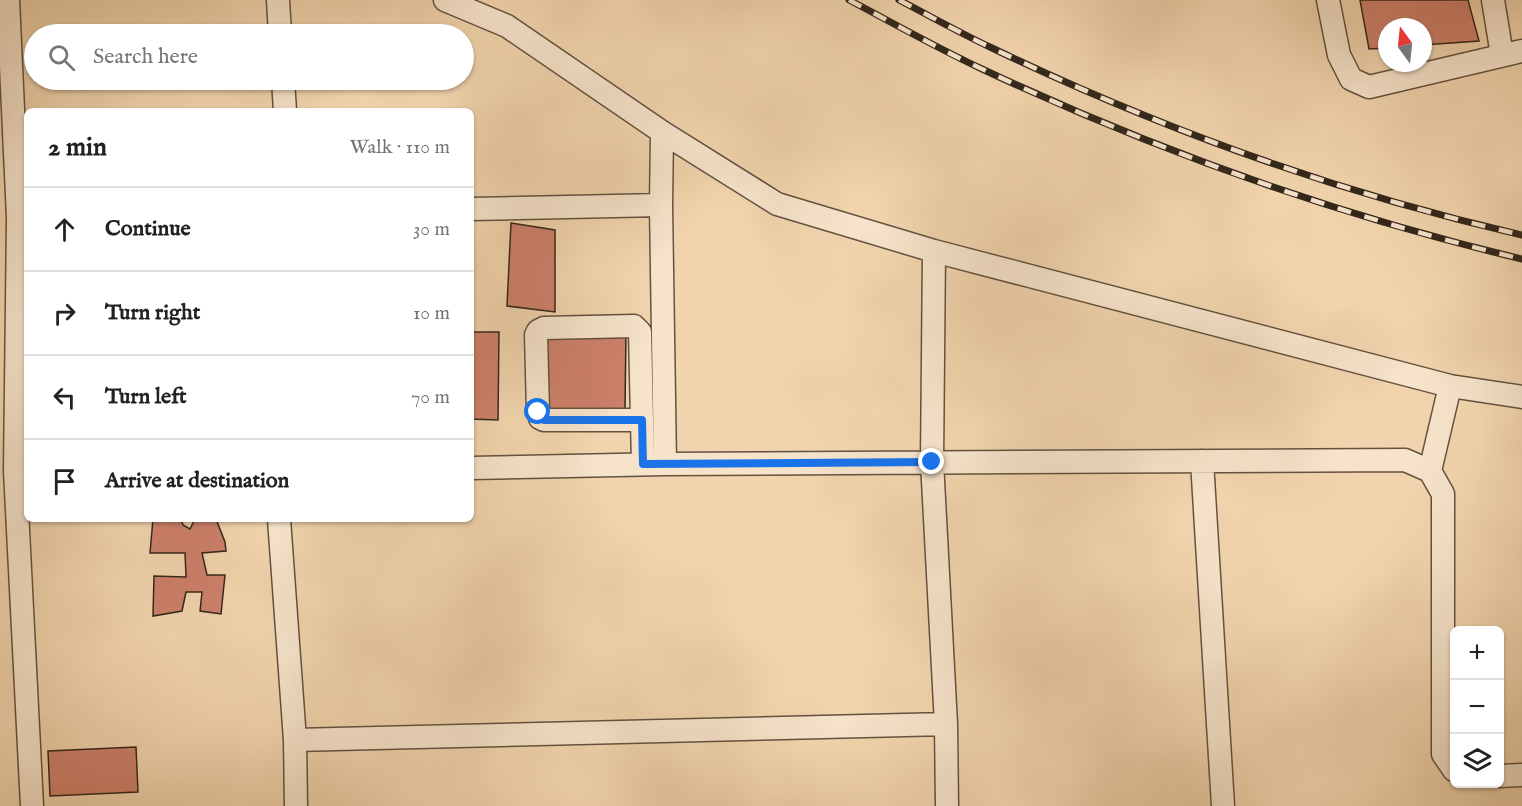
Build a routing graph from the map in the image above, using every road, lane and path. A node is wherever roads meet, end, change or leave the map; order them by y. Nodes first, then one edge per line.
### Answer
1 (8, 0) edge
2 (278, 0) edge
3 (446, 0) edge
4 (1328, 0) edge
5 (1493, 0) edge
6 (279, 24) edge
7 (1512, 53) edge
8 (284, 90) edge
9 (285, 108) edge
10 (662, 132) junction
11 (661, 205) junction
12 (474, 209) edge
13 (22, 218) edge
14 (934, 251) junction
15 (640, 352) junction
16 (663, 352) junction
17 (1450, 386) junction
18 (1522, 397) edge
19 (642, 420) junction
20 (1202, 461) junction
21 (932, 462) junction
22 (654, 464) junction
23 (474, 468) edge
24 (14, 471) edge
25 (1430, 471) junction
26 (279, 522) edge
27 (946, 724) junction
28 (295, 740) junction
29 (1450, 764) edge
30 (1522, 775) edge
31 (1504, 776) edge
32 (32, 806) edge
33 (296, 806) edge
34 (946, 806) edge
35 (1223, 806) edge

1 - 13 street
2 - 6 street
3 - 10 street
4 - 7 street
5 - 7 street
8 - 9 street
10 - 11 street
10 - 14 street
11 - 12 street
11 - 16 street
13 - 24 street
14 - 17 street
14 - 21 street
15 - 16 street
15 - 19 street
15 - 19 street
16 - 22 street
17 - 18 street
17 - 25 street
19 - 22 street
20 - 21 street
20 - 25 street
20 - 35 street
21 - 22 street
21 - 27 street
22 - 23 street
24 - 32 street
25 - 29 street
26 - 28 street
27 - 28 street
27 - 34 street
28 - 33 street
30 - 31 street

